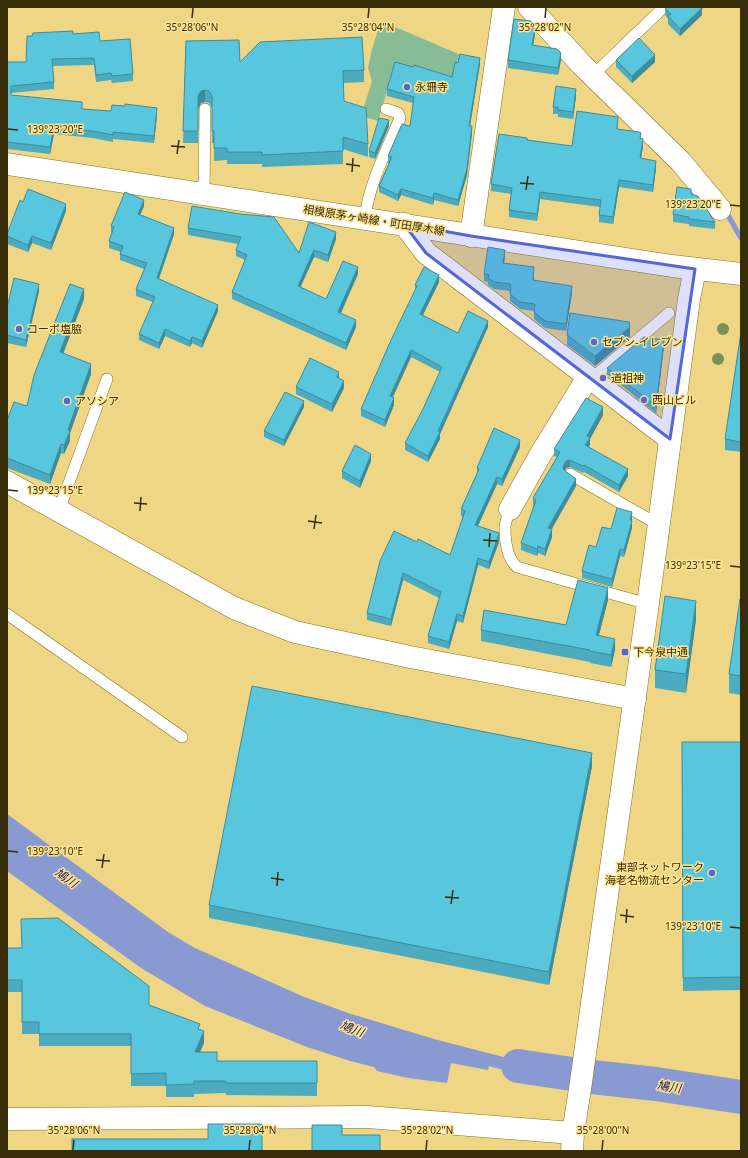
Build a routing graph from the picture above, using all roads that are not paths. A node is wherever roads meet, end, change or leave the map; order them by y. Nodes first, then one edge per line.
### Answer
1 (504, 7) edge
2 (529, 7) edge
3 (664, 7) edge
4 (593, 75) junction
5 (205, 109) dead end
6 (386, 109) dead end
7 (7, 164) edge
8 (204, 194) junction
9 (720, 209) dead end
10 (365, 218) junction
11 (404, 224) junction
12 (470, 236) junction
13 (695, 269) junction
14 (741, 274) edge
15 (669, 313) dead end
16 (590, 378) junction
17 (107, 379) dead end
18 (670, 439) junction
19 (570, 474) edge
20 (7, 482) edge
21 (510, 509) joint
22 (59, 510) junction
23 (659, 525) junction
24 (648, 604) junction
25 (7, 614) edge
26 (635, 699) junction
27 (182, 737) dead end
28 (7, 1119) edge
29 (572, 1142) edge

1 - 12 street
2 - 4 street
3 - 4 lane
4 - 9 street
5 - 8 lane
6 - 10 lane
7 - 8 street, 相模原茅ヶ崎線・町田厚木線
8 - 10 street, 相模原茅ヶ崎線・町田厚木線
10 - 11 street, 相模原茅ヶ崎線・町田厚木線
11 - 12 street, 相模原茅ヶ崎線・町田厚木線
11 - 16 street
12 - 13 street, 相模原茅ヶ崎線・町田厚木線
13 - 14 street, 相模原茅ヶ崎線・町田厚木線
13 - 18 street
15 - 16 lane
16 - 18 street
16 - 21 street
17 - 22 lane
18 - 23 street
19 - 23 lane
20 - 22 street
21 - 24 lane
22 - 26 street
23 - 24 street
24 - 26 street
25 - 27 lane
26 - 29 street
28 - 29 street

